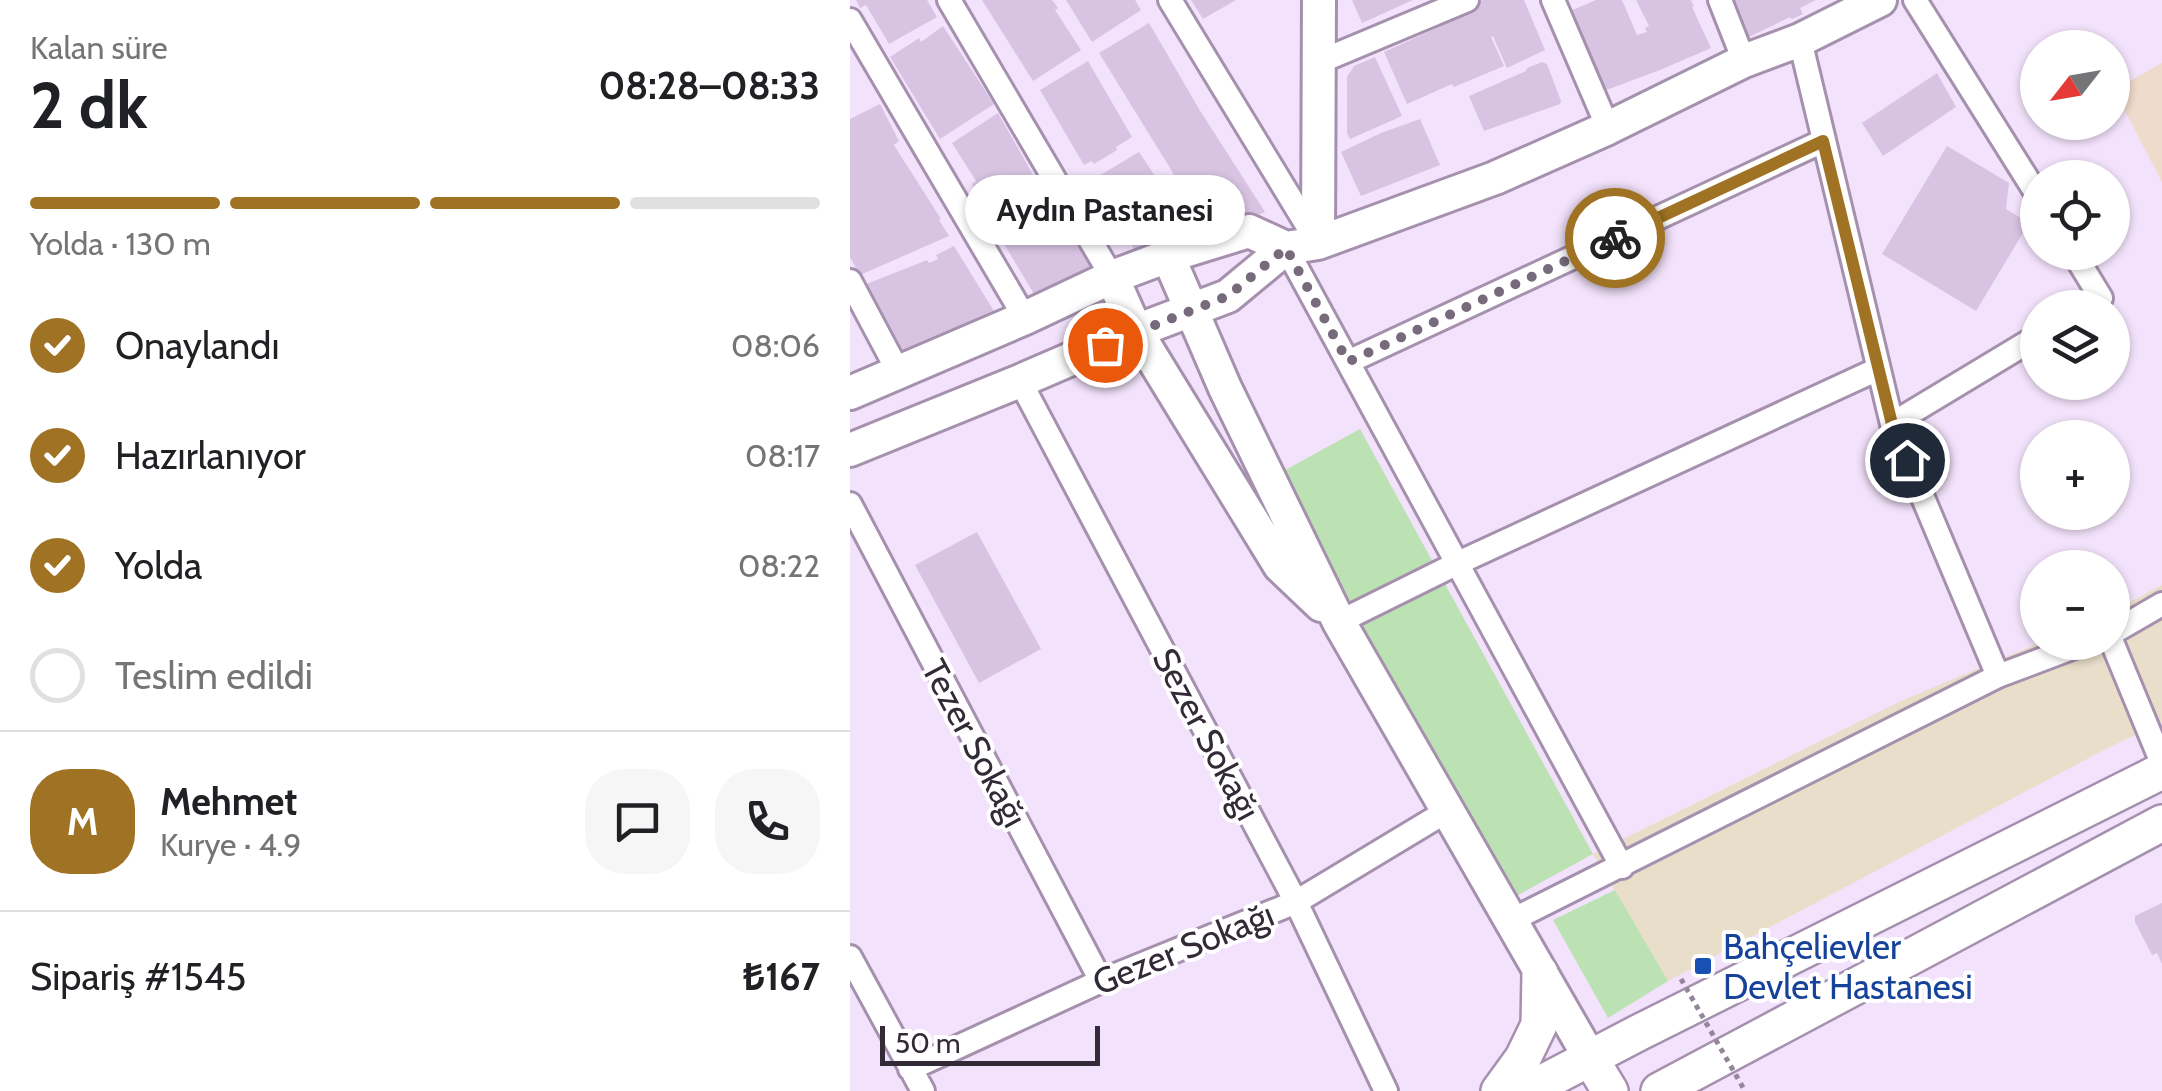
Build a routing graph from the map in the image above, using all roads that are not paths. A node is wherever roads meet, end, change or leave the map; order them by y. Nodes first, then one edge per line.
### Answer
1 (949, 0) edge
2 (1170, 0) edge
3 (1319, 0) edge
4 (1466, 0) edge
5 (1553, 0) edge
6 (1720, 0) edge
7 (1880, 0) edge
8 (1915, 0) edge
9 (850, 20) edge
10 (1800, 40) junction
11 (1319, 62) junction
12 (1744, 62) junction
13 (1608, 128) junction
14 (1823, 141) junction
15 (2020, 167) edge
16 (1302, 246) junction
17 (1168, 256) junction
18 (1112, 278) junction
19 (850, 280) edge
20 (1228, 296) junction
21 (1192, 310) junction
22 (1025, 318) junction
23 (1136, 332) junction
24 (2020, 347) edge
25 (1348, 362) junction
26 (1878, 369) junction
27 (899, 373) junction
28 (1020, 382) junction
29 (1225, 388) junction
30 (850, 393) edge
31 (1892, 424) junction
32 (850, 450) edge
33 (850, 504) edge
34 (1458, 564) junction
35 (2162, 604) edge
36 (1339, 622) junction
37 (2130, 623) edge
38 (2040, 660) edge
39 (2119, 660) edge
40 (1998, 676) junction
41 (2162, 763) edge
42 (2162, 771) edge
43 (1447, 811) junction
44 (2162, 823) edge
45 (1622, 866) junction
46 (1296, 902) junction
47 (1510, 921) junction
48 (850, 957) edge
49 (1540, 972) junction
50 (1101, 981) junction
51 (1590, 1058) junction
52 (910, 1069) junction
53 (923, 1091) edge
54 (1386, 1091) edge
55 (1499, 1091) edge
56 (1527, 1091) edge
57 (1610, 1091) edge
58 (1659, 1091) edge

1 - 18 street
2 - 16 street
3 - 11 street
4 - 11 street
5 - 13 street
6 - 12 street
7 - 10 street
8 - 15 street
9 - 22 street
10 - 12 street
10 - 14 street
11 - 16 street
12 - 13 street
13 - 16 street
14 - 25 street
14 - 26 street
16 - 17 street
16 - 20 street
16 - 25 street
17 - 18 street
17 - 21 street
18 - 22 street
18 - 23 street
19 - 27 street
20 - 21 street
20 - 29 street
21 - 23 street
21 - 29 street
22 - 27 street
23 - 28 street
23 - 36 street
24 - 31 street
25 - 34 street
26 - 31 street
26 - 34 street
27 - 30 street
28 - 32 street
28 - 46 street, Sezer Sokağı
29 - 36 street
31 - 40 street
33 - 50 street, Tezer Sokağı
34 - 36 street
34 - 45 street
35 - 37 street
36 - 43 street
38 - 40 street
39 - 41 street
40 - 45 street
42 - 51 main road
43 - 46 street, Gezer Sokağı
43 - 47 street
44 - 58 main road
45 - 47 street
46 - 50 street, Gezer Sokağı
46 - 54 street, Sezer Sokağı
47 - 49 street
48 - 52 street
49 - 51 street
49 - 55 main road
50 - 52 street, Gezer Sokağı
51 - 56 main road
51 - 57 main road
52 - 53 street

